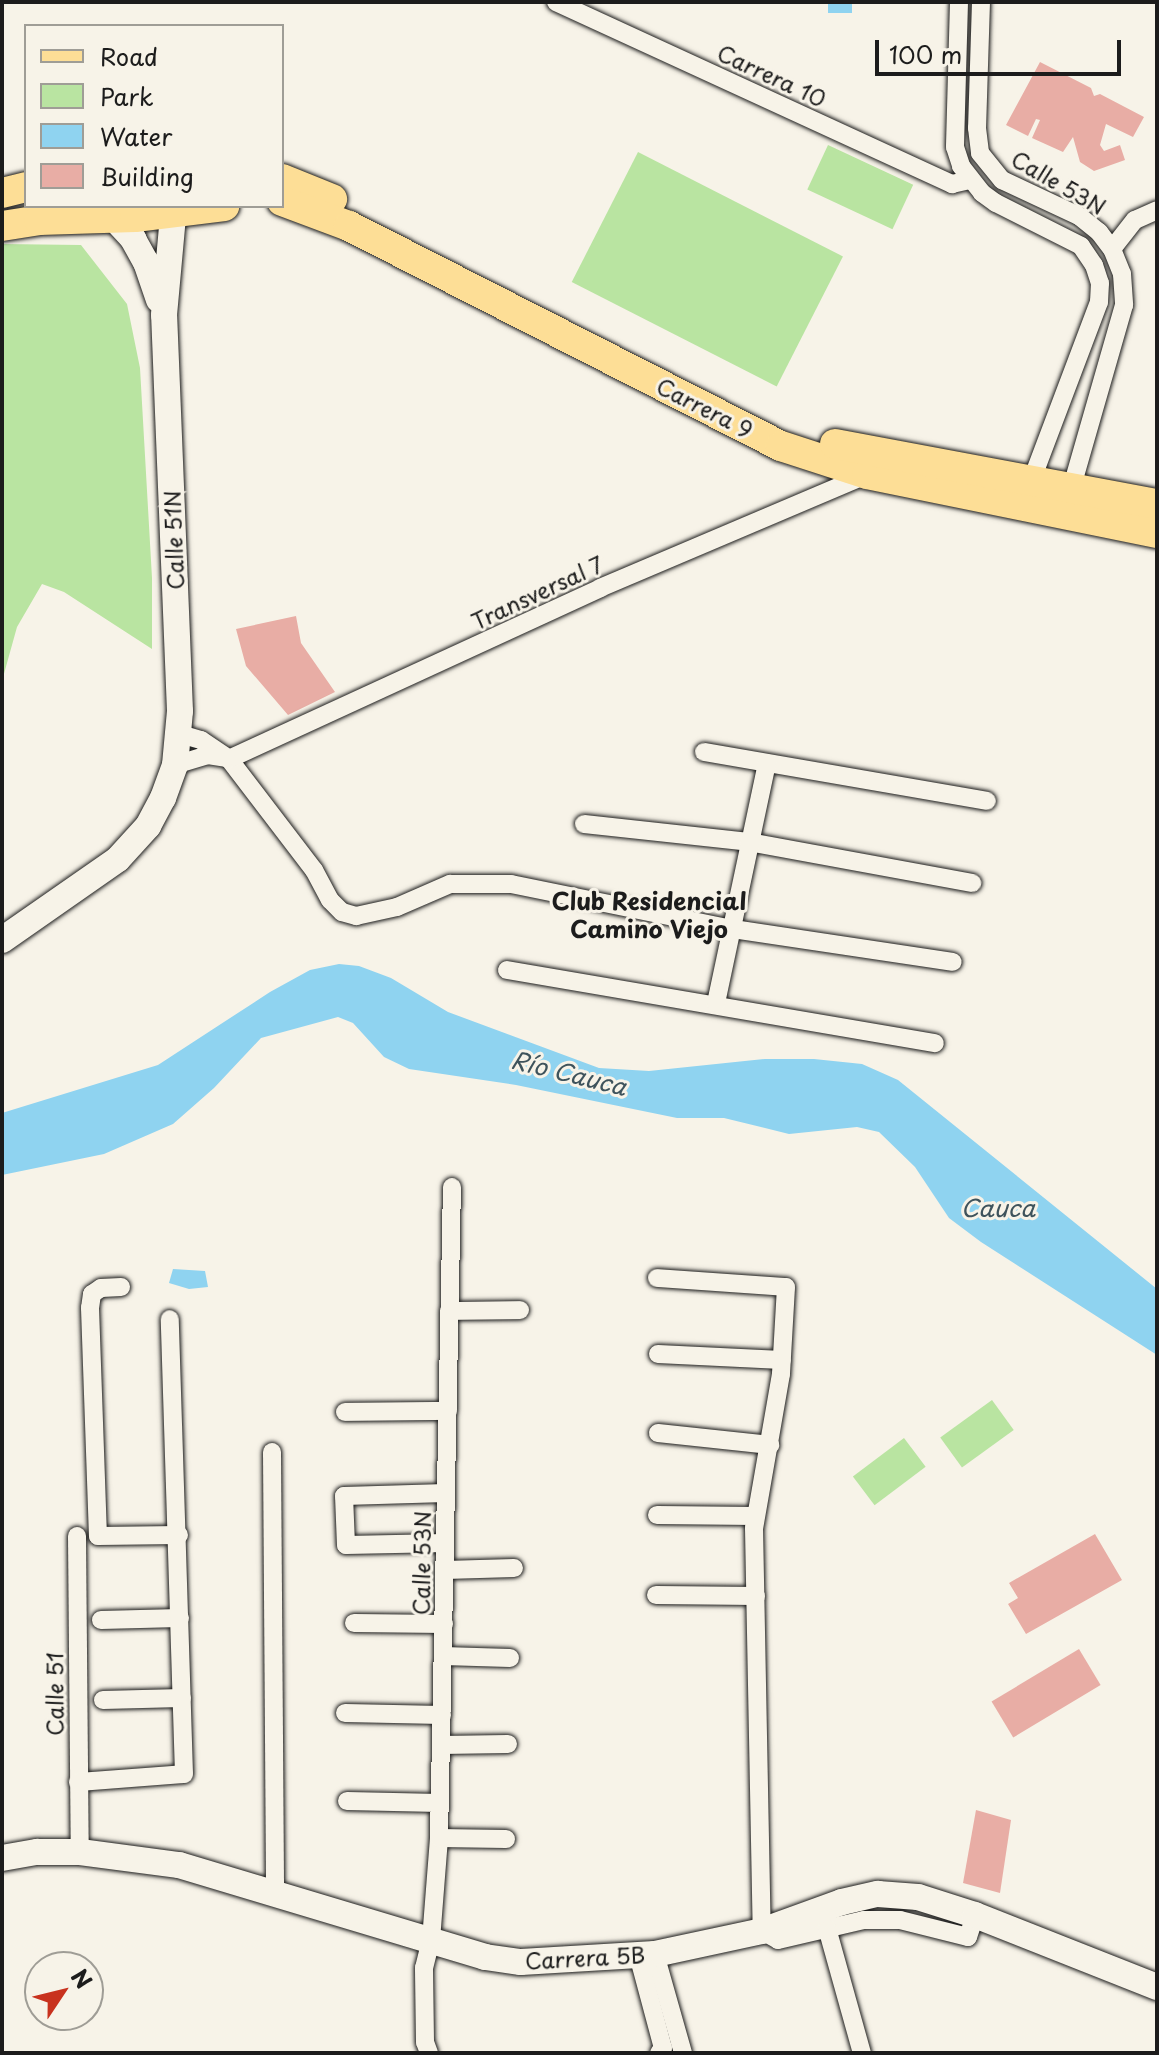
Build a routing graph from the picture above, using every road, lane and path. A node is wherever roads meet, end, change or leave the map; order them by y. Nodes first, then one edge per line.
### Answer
1 (556, 2) edge
2 (959, 2) edge
3 (981, 2) edge
4 (284, 180) edge
5 (969, 180) junction
6 (24, 188) edge
7 (2, 193) edge
8 (284, 202) edge
9 (215, 208) edge
10 (1157, 210) edge
11 (111, 211) edge
12 (173, 217) edge
13 (2, 226) edge
14 (133, 239) junction
15 (1112, 249) junction
16 (164, 315) junction
17 (867, 474) junction
18 (1031, 482) junction
19 (1071, 490) junction
20 (1156, 527) edge
21 (180, 734) junction
22 (704, 752) dead end
23 (229, 759) junction
24 (767, 763) junction
25 (175, 765) junction
26 (987, 801) dead end
27 (584, 824) dead end
28 (749, 842) junction
29 (972, 883) dead end
30 (733, 929) junction
31 (2, 940) edge
32 (953, 962) dead end
33 (507, 970) dead end
34 (716, 1003) junction
35 (935, 1043) dead end
36 (452, 1187) dead end
37 (657, 1278) dead end
38 (121, 1287) dead end
39 (520, 1310) dead end
40 (449, 1311) junction
41 (170, 1319) dead end
42 (658, 1354) dead end
43 (782, 1360) junction
44 (448, 1411) junction
45 (345, 1412) dead end
46 (658, 1433) dead end
47 (770, 1445) junction
48 (272, 1452) dead end
49 (446, 1493) junction
50 (657, 1515) dead end
51 (755, 1516) junction
52 (179, 1535) junction
53 (77, 1536) dead end
54 (445, 1543) junction
55 (514, 1568) dead end
56 (445, 1570) junction
57 (656, 1595) dead end
58 (756, 1596) junction
59 (180, 1618) junction
60 (101, 1620) dead end
61 (354, 1623) dead end
62 (444, 1624) junction
63 (443, 1656) junction
64 (510, 1658) dead end
65 (182, 1698) junction
66 (103, 1700) dead end
67 (345, 1713) dead end
68 (442, 1715) junction
69 (508, 1744) dead end
70 (441, 1745) junction
71 (78, 1782) junction
72 (347, 1801) dead end
73 (440, 1803) junction
74 (439, 1838) junction
75 (506, 1839) dead end
76 (80, 1852) junction
77 (2, 1858) edge
78 (275, 1893) junction
79 (975, 1915) junction
80 (827, 1928) junction
81 (762, 1931) junction
82 (431, 1940) junction
83 (647, 1955) junction
84 (1157, 1987) edge
85 (429, 2053) edge
86 (659, 2053) edge
87 (683, 2053) edge
88 (862, 2053) edge

1 - 5 street, Carrera 10
2 - 5 street
3 - 15 street, Calle 53N
4 - 18 main road, Carrera 9
5 - 18 street, Calle 53N
6 - 7 main road
8 - 17 main road, Carrera 9
9 - 12 main road
10 - 15 street
11 - 12 main road
11 - 13 main road
11 - 14 main road, Calle 51N
12 - 14 main road
12 - 16 main road, Calle 51N
14 - 16 main road, Calle 51N
15 - 19 street, Calle 53N
16 - 21 main road, Calle 51N
17 - 20 main road, Carrera 9
17 - 23 street, Transversal 7
18 - 19 main road, Carrera 9
19 - 20 main road, Carrera 9
21 - 23 street
21 - 25 main road, Calle 51N
22 - 24 street
23 - 25 street
23 - 30 street
24 - 26 street
24 - 28 street
25 - 31 main road, Calle 51N
27 - 28 street
28 - 29 street
28 - 30 street
30 - 32 street
30 - 34 street
33 - 34 street
34 - 35 street
36 - 40 street, Calle 53N
37 - 43 street
38 - 52 street
39 - 40 street
40 - 44 street, Calle 53N
41 - 52 street
42 - 43 street
43 - 47 street
44 - 45 street
44 - 49 street, Calle 53N
46 - 47 street
47 - 51 street
48 - 78 street
49 - 54 street, Calle 53N
49 - 54 street
50 - 51 street
51 - 58 street
52 - 59 street
53 - 71 street, Calle 51
54 - 56 street, Calle 53N
55 - 56 street
56 - 62 street, Calle 53N
57 - 58 street
58 - 81 street
59 - 60 street
59 - 65 street
61 - 62 street
62 - 63 street, Calle 53N
63 - 64 street
63 - 68 street, Calle 53N
65 - 66 street
65 - 71 street
67 - 68 street
68 - 70 street, Calle 53N
69 - 70 street
70 - 73 street, Calle 53N
71 - 76 street, Calle 51
72 - 73 street
73 - 74 street, Calle 53N
74 - 75 street
74 - 82 street, Calle 53N
76 - 77 main road, Carrera 5B
76 - 78 main road, Carrera 5B
78 - 82 main road, Carrera 5B
79 - 80 street
79 - 81 main road, Carrera 5B
79 - 84 main road, Carrera 5B
80 - 81 street
80 - 88 street
81 - 83 main road, Carrera 5B
82 - 83 main road, Carrera 5B
82 - 85 street, Calle 53N
83 - 86 street
83 - 87 street

